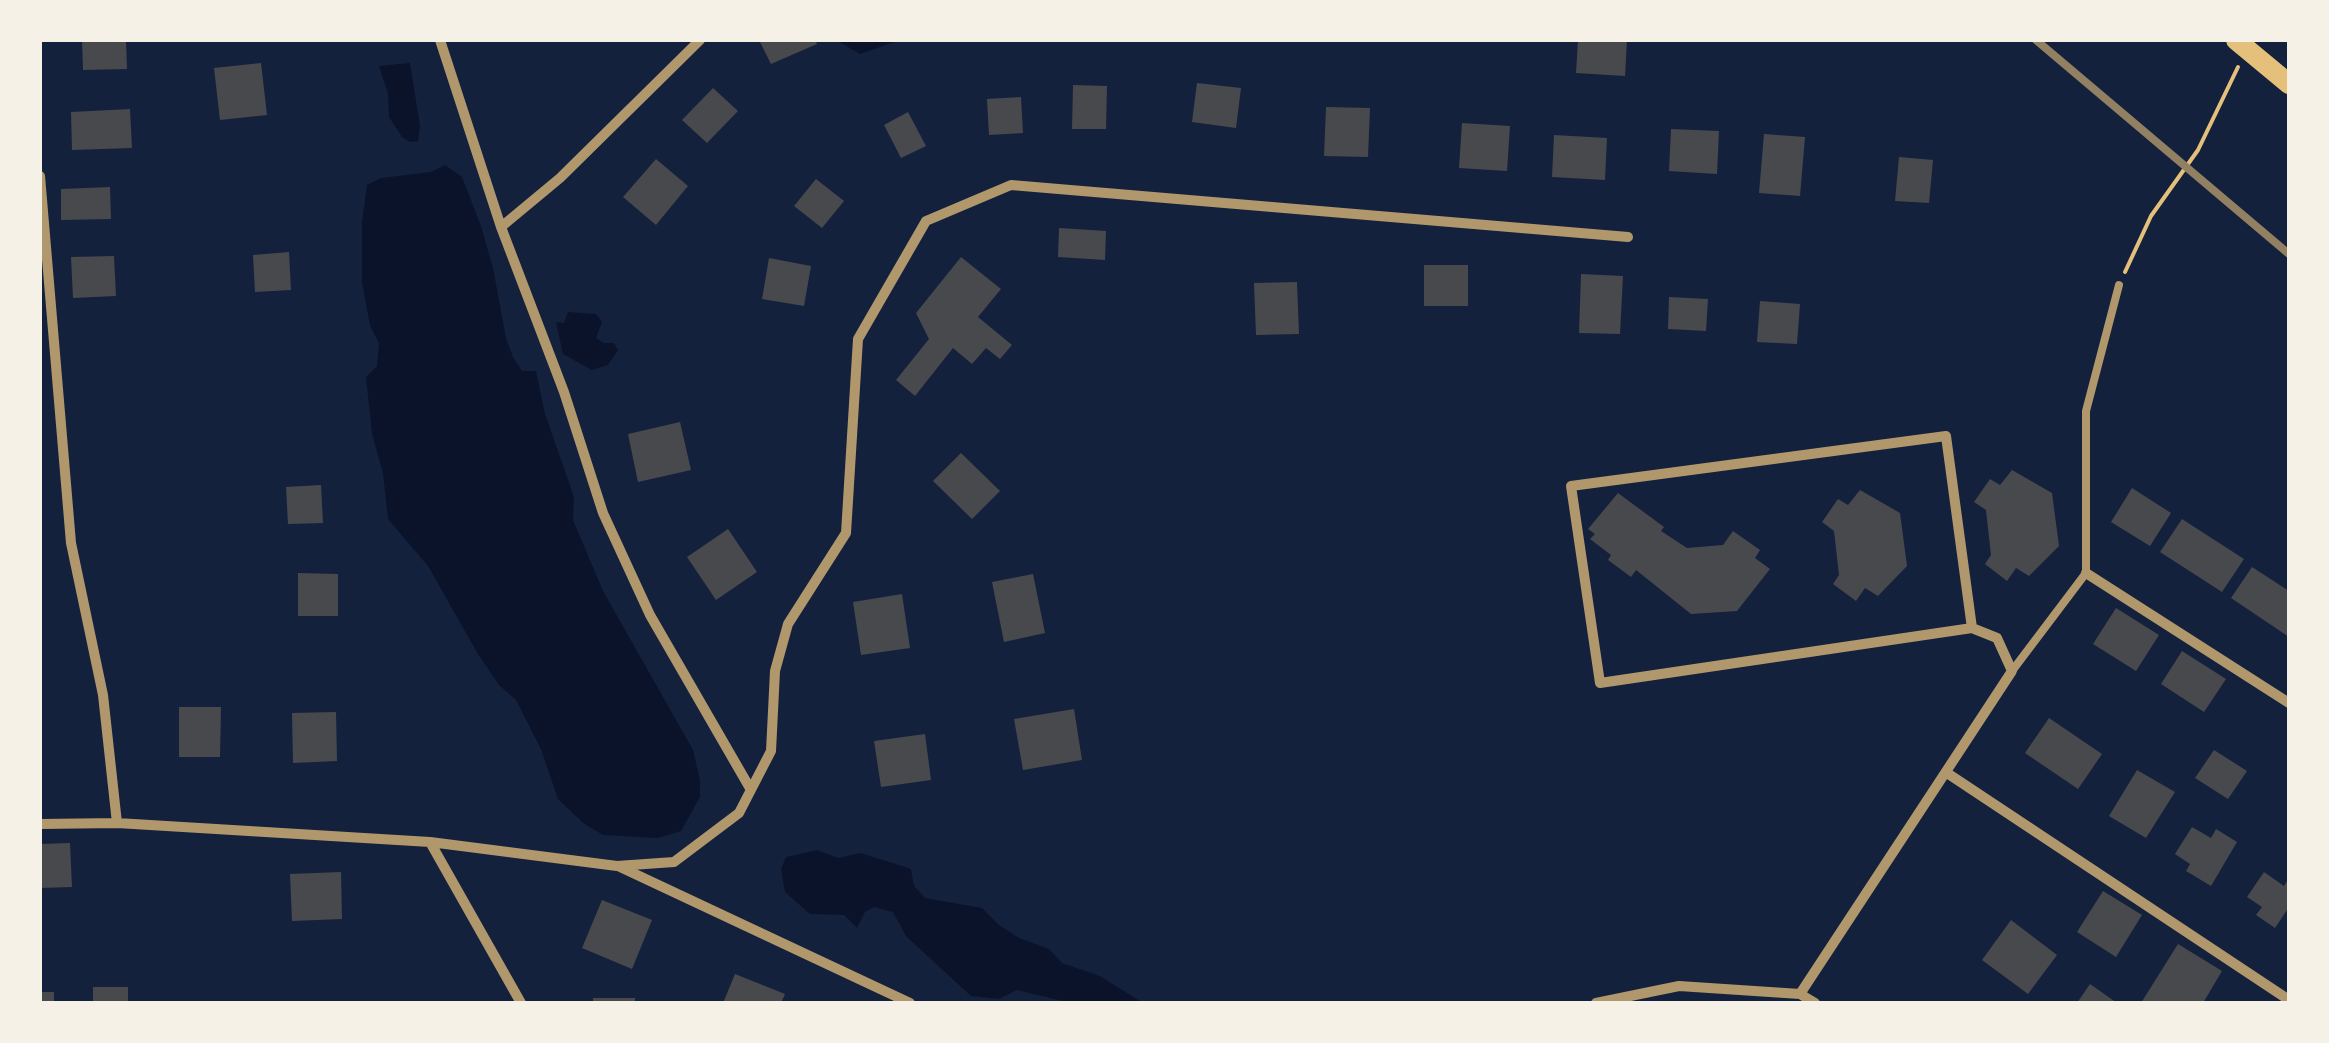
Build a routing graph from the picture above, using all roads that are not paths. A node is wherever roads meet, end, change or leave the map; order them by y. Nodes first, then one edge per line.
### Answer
1 (440, 40) edge
2 (700, 40) edge
3 (2242, 44) edge
4 (2289, 84) edge
5 (40, 176) edge
6 (500, 227) junction
7 (1628, 237) dead end
8 (2119, 285) road end
9 (2086, 574) junction
10 (1972, 628) junction
11 (2012, 671) junction
12 (2289, 703) edge
13 (1947, 774) junction
14 (750, 790) junction
15 (117, 823) junction
16 (40, 824) edge
17 (430, 842) junction
18 (618, 866) junction
19 (1800, 994) junction
20 (2289, 1000) edge
21 (521, 1003) edge
22 (910, 1003) edge
23 (1596, 1003) edge
24 (1815, 1003) edge

1 - 6 street
2 - 6 street
3 - 4 main road
5 - 15 street
6 - 14 street
7 - 14 street
8 - 9 lane
9 - 11 lane
9 - 12 street
10 - 10 street
10 - 11 street
11 - 13 street
13 - 19 street
13 - 20 street
14 - 18 street
15 - 16 street
15 - 17 street
17 - 18 street
17 - 21 street
18 - 22 street
19 - 23 street
19 - 24 street

